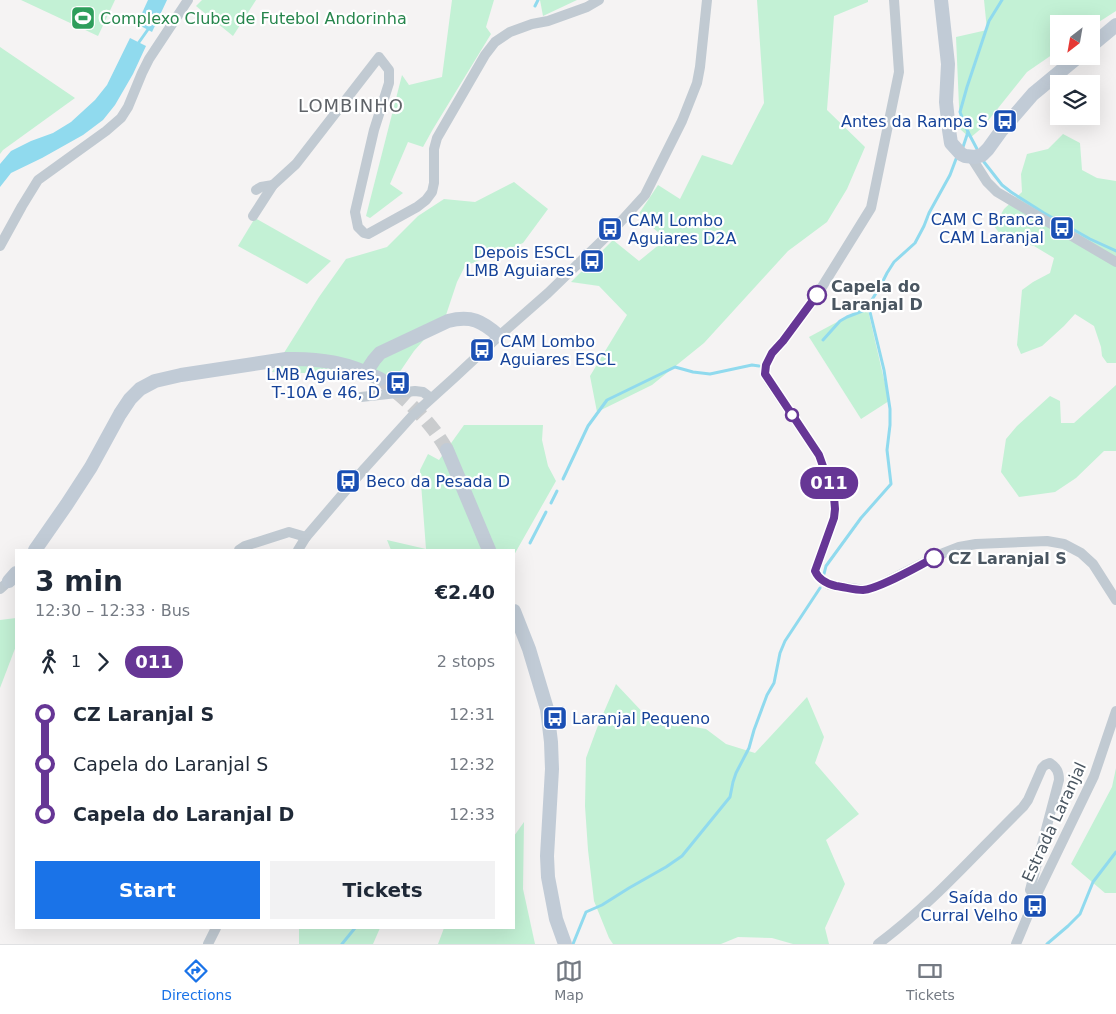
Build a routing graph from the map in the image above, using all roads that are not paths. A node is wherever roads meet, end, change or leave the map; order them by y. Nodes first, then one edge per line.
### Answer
1 (188, 0) edge
2 (599, 0) edge
3 (707, 0) edge
4 (894, 0) edge
5 (941, 0) edge
6 (1116, 25) edge
7 (1100, 38) edge
8 (1068, 65) edge
9 (971, 157) junction
10 (273, 185) junction
11 (256, 190) dead end
12 (253, 216) dead end
13 (0, 246) edge
14 (1116, 262) edge
15 (499, 336) junction
16 (366, 372) junction
17 (380, 379) tunnel mouth
18 (361, 398) dead end
19 (431, 398) junction
20 (447, 450) tunnel mouth
21 (306, 537) junction
22 (36, 549) edge
23 (240, 549) edge
24 (299, 549) edge
25 (489, 549) edge
26 (1116, 600) edge
27 (515, 613) edge
28 (1116, 711) edge
29 (1036, 896) junction
30 (216, 929) edge
31 (208, 944) edge
32 (566, 944) edge
33 (878, 944) edge
34 (1016, 944) edge

1 - 13 street
2 - 10 street
3 - 15 street
4 - 26 street
5 - 9 main road
6 - 7 main road
8 - 9 main road
9 - 14 street
10 - 11 street
10 - 12 street
15 - 16 main road
15 - 19 street
16 - 17 main road
16 - 22 main road
18 - 19 street
19 - 21 street
20 - 25 main road
21 - 23 street
21 - 24 street
27 - 32 main road
28 - 29 street, Estrada Laranjal
29 - 33 street
29 - 34 street, Estrada Laranjal
30 - 31 street

